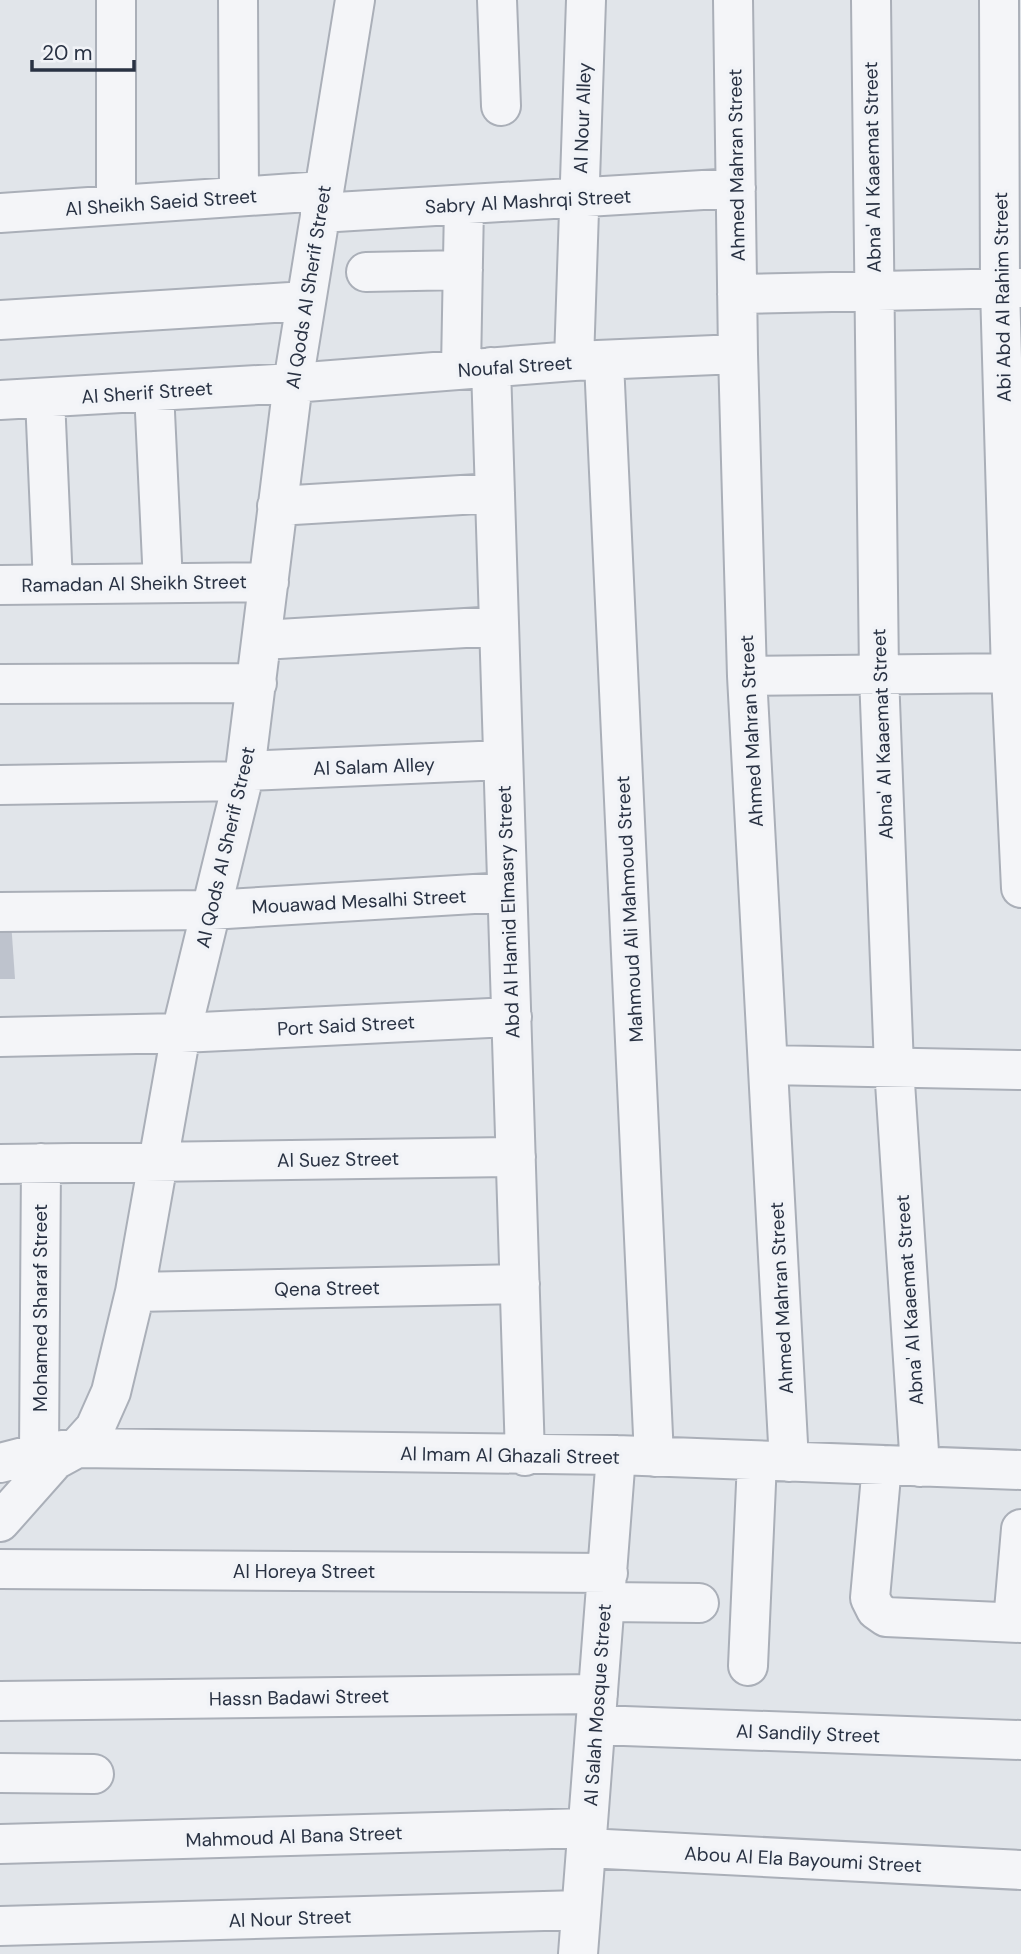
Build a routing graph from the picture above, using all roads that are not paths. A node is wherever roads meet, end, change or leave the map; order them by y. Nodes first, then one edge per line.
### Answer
1 (116, 0) edge
2 (238, 0) edge
3 (355, 0) edge
4 (497, 0) edge
5 (586, 0) edge
6 (733, 0) edge
7 (871, 0) edge
8 (999, 0) edge
9 (501, 106) dead end
10 (736, 188) junction
11 (239, 196) junction
12 (580, 199) junction
13 (321, 202) junction
14 (116, 205) junction
15 (464, 205) junction
16 (0, 213) edge
17 (463, 270) junction
18 (366, 272) dead end
19 (1011, 288) edge
20 (874, 290) junction
21 (737, 294) junction
22 (306, 301) junction
23 (0, 320) edge
24 (738, 354) junction
25 (589, 361) junction
26 (476, 368) junction
27 (293, 383) junction
28 (154, 391) junction
29 (45, 398) junction
30 (0, 400) edge
31 (495, 493) junction
32 (278, 506) junction
33 (269, 582) junction
34 (163, 583) junction
35 (53, 584) junction
36 (0, 585) edge
37 (499, 626) junction
38 (262, 640) junction
39 (1016, 673) edge
40 (879, 675) junction
41 (747, 676) junction
42 (257, 683) junction
43 (0, 684) edge
44 (503, 760) junction
45 (244, 776) junction
46 (0, 785) edge
47 (1021, 888) edge
48 (507, 892) junction
49 (210, 909) junction
50 (0, 912) edge
51 (512, 1017) junction
52 (181, 1033) junction
53 (0, 1037) edge
54 (768, 1065) junction
55 (894, 1068) junction
56 (1021, 1070) edge
57 (516, 1157) junction
58 (160, 1161) junction
59 (41, 1163) junction
60 (0, 1164) edge
61 (520, 1284) junction
62 (135, 1292) junction
63 (77, 1448) junction
64 (40, 1453) junction
65 (616, 1455) junction
66 (525, 1456) junction
67 (654, 1457) junction
68 (773, 1461) junction
69 (0, 1462) edge
70 (882, 1465) junction
71 (920, 1467) junction
72 (1021, 1470) edge
73 (0, 1522) edge
74 (1021, 1529) edge
75 (0, 1569) edge
76 (606, 1587) junction
77 (699, 1603) dead end
78 (1017, 1623) edge
79 (748, 1666) dead end
80 (0, 1701) edge
81 (597, 1709) junction
82 (1021, 1740) edge
83 (0, 1773) edge
84 (94, 1773) dead end
85 (587, 1838) junction
86 (0, 1844) edge
87 (1021, 1870) edge
88 (580, 1910) junction
89 (0, 1926) edge
90 (578, 1954) edge

1 - 14 street
2 - 11 street
3 - 13 street, Al Qods Al Sherif Street
4 - 9 street
5 - 12 street, Al Nour Alley
6 - 10 street, Ahmed Mahran Street
7 - 20 street, Abna' Al Kaaemat Street
8 - 19 street, Abi Abd Al Rahim Street
10 - 12 street, Sabry Al Mashrqi Street
10 - 21 street, Ahmed Mahran Street
11 - 13 street, Al Sheikh Saeid Street
11 - 14 street, Al Sheikh Saeid Street
12 - 15 street, Sabry Al Mashrqi Street
12 - 25 street, Al Nour Alley
13 - 15 street, Sabry Al Mashrqi Street
13 - 22 street, Al Qods Al Sherif Street
14 - 16 street, Al Sheikh Saeid Street
15 - 17 street, Abd Al Hamid Elmasry Street
17 - 18 street
17 - 26 street, Abd Al Hamid Elmasry Street
19 - 20 street
19 - 39 street, Abi Abd Al Rahim Street
20 - 21 street
20 - 40 street, Abna' Al Kaaemat Street
21 - 24 street, Ahmed Mahran Street
22 - 23 street
22 - 27 street, Al Qods Al Sherif Street
24 - 25 street, Noufal Street
24 - 41 street, Ahmed Mahran Street
25 - 26 street, Noufal Street
25 - 67 street, Mahmoud Ali Mahmoud Street
26 - 27 street, Noufal Street
26 - 31 street, Abd Al Hamid Elmasry Street
27 - 28 street, Al Sherif Street
27 - 32 street, Al Qods Al Sherif Street
28 - 29 street, Al Sherif Street
28 - 34 street
29 - 30 street, Al Sherif Street
29 - 35 street
31 - 32 street
31 - 37 street, Abd Al Hamid Elmasry Street
32 - 33 street, Al Qods Al Sherif Street
33 - 34 street, Ramadan Al Sheikh Street
33 - 38 street, Al Qods Al Sherif Street
34 - 35 street, Ramadan Al Sheikh Street
35 - 36 street, Ramadan Al Sheikh Street
37 - 38 street
37 - 44 street, Abd Al Hamid Elmasry Street
38 - 42 street, Al Qods Al Sherif Street
39 - 40 street
39 - 47 street, Abi Abd Al Rahim Street
40 - 41 street
40 - 55 street, Abna' Al Kaaemat Street
41 - 54 street, Ahmed Mahran Street
42 - 43 street
42 - 45 street, Al Qods Al Sherif Street
44 - 45 street, Al Salam Alley
44 - 48 street, Abd Al Hamid Elmasry Street
45 - 46 street, Al Salam Alley
45 - 49 street, Al Qods Al Sherif Street
48 - 49 street, Mouawad Mesalhi Street
48 - 51 street, Abd Al Hamid Elmasry Street
49 - 50 street, Mouawad Mesalhi Street
49 - 52 street, Al Qods Al Sherif Street
51 - 52 street, Port Said Street
51 - 57 street, Abd Al Hamid Elmasry Street
52 - 53 street, Port Said Street
52 - 58 street, Al Qods Al Sherif Street
54 - 55 street
54 - 68 street, Ahmed Mahran Street
55 - 56 street
55 - 71 street, Abna' Al Kaaemat Street
57 - 58 street, Al Suez Street
57 - 61 street, Abd Al Hamid Elmasry Street
58 - 59 street, Al Suez Street
58 - 62 street, Al Qods Al Sherif Street
59 - 60 street, Al Suez Street
59 - 64 street, Mohamed Sharaf Street
61 - 62 street, Qena Street
61 - 66 street, Abd Al Hamid Elmasry Street
62 - 63 street, Al Qods Al Sherif Street
63 - 64 street, Al Imam Al Ghazali Street
63 - 66 street, Al Imam Al Ghazali Street
63 - 73 street, Al Qods Al Sherif Street
64 - 69 street, Al Imam Al Ghazali Street
65 - 66 street, Al Imam Al Ghazali Street
65 - 67 street, Al Imam Al Ghazali Street
65 - 76 street, Al Salah Mosque Street
67 - 68 street, Al Imam Al Ghazali Street
68 - 70 street, Al Imam Al Ghazali Street
68 - 79 street, Ahmed Mahran Street
70 - 71 street, Al Imam Al Ghazali Street
70 - 78 street
71 - 72 street, Al Imam Al Ghazali Street
74 - 78 street
75 - 76 street, Al Horeya Street
76 - 77 street, Al Horeya Street
76 - 81 street, Al Salah Mosque Street
80 - 81 street, Hassn Badawi Street
81 - 82 street, Al Sandily Street
81 - 85 street, Al Salah Mosque Street
83 - 84 street
85 - 86 street, Mahmoud Al Bana Street
85 - 87 street, Abou Al Ela Bayoumi Street
85 - 88 street, Al Salah Mosque Street
88 - 89 street, Al Nour Street
88 - 90 street, Al Salah Mosque Street

